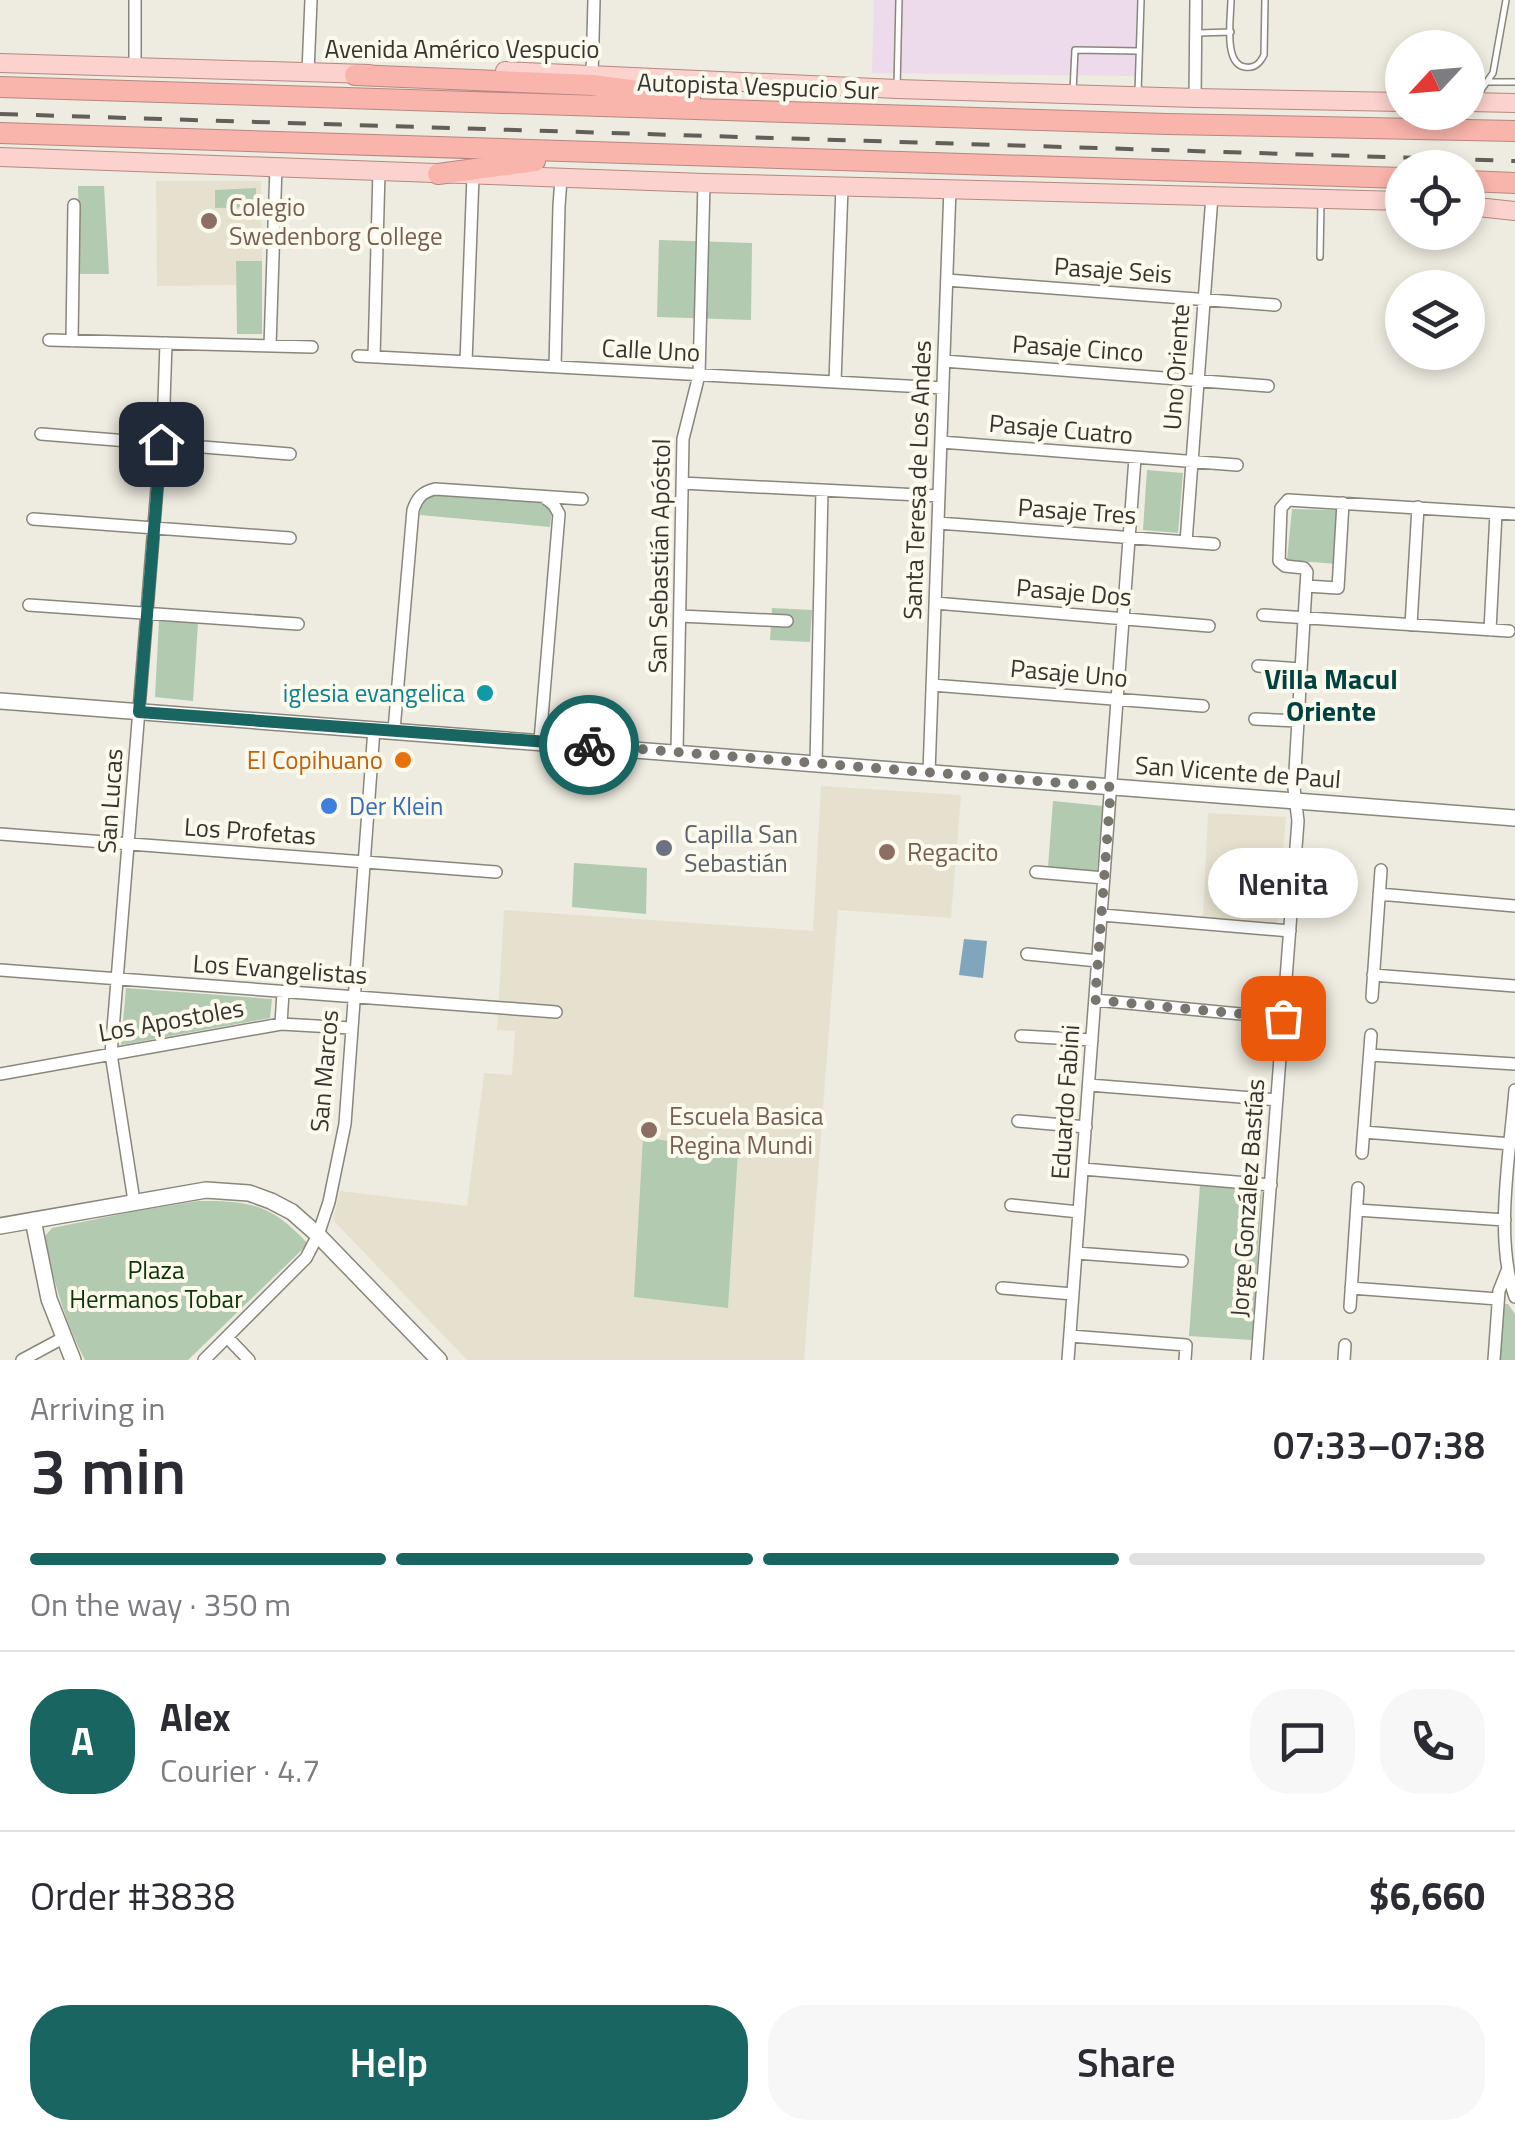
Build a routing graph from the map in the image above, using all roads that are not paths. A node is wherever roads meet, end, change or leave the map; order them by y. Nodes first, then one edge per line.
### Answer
1 (135, 0) edge
2 (311, 0) edge
3 (594, 0) edge
4 (900, 0) edge
5 (1141, 0) edge
6 (1196, 0) edge
7 (1231, 0) edge
8 (1265, 0) edge
9 (1506, 0) edge
10 (1231, 32) junction
11 (1195, 33) junction
12 (1140, 51) junction
13 (0, 63) edge
14 (135, 67) junction
15 (308, 72) junction
16 (592, 74) junction
17 (355, 75) junction
18 (1487, 82) junction
19 (1515, 82) edge
20 (1485, 84) edge
21 (0, 88) edge
22 (897, 89) junction
23 (1073, 94) junction
24 (1138, 96) junction
25 (1195, 98) junction
26 (1385, 102) edge
27 (1485, 102) edge
28 (1515, 102) edge
29 (741, 110) junction
30 (1515, 131) edge
31 (0, 133) edge
32 (593, 153) junction
33 (0, 157) edge
34 (276, 166) junction
35 (379, 171) junction
36 (438, 174) junction
37 (473, 176) junction
38 (1385, 177) edge
39 (562, 178) junction
40 (1485, 182) edge
41 (704, 183) junction
42 (1515, 183) edge
43 (842, 186) junction
44 (950, 188) junction
45 (1212, 196) junction
46 (1321, 198) junction
47 (1385, 200) edge
48 (74, 205) dead end
49 (1485, 207) edge
50 (1515, 210) edge
51 (1320, 257) dead end
52 (947, 280) junction
53 (1204, 300) junction
54 (1275, 305) dead end
55 (49, 340) dead end
56 (72, 341) junction
57 (166, 344) junction
58 (270, 346) junction
59 (312, 347) dead end
60 (358, 356) dead end
61 (374, 357) junction
62 (944, 361) junction
63 (466, 362) junction
64 (555, 367) junction
65 (699, 375) junction
66 (1198, 380) junction
67 (836, 382) junction
68 (1268, 386) dead end
69 (943, 388) junction
70 (40, 434) dead end
71 (941, 442) junction
72 (161, 444) junction
73 (290, 454) dead end
74 (1135, 458) junction
75 (1192, 462) junction
76 (1238, 466) dead end
77 (682, 482) junction
78 (822, 490) junction
79 (939, 496) junction
80 (544, 497) junction
81 (582, 499) dead end
82 (1343, 502) junction
83 (1418, 508) junction
84 (1496, 512) junction
85 (1515, 514) edge
86 (33, 519) dead end
87 (938, 523) junction
88 (154, 528) junction
89 (290, 538) dead end
90 (1129, 538) junction
91 (1186, 542) junction
92 (1214, 544) dead end
93 (1306, 586) junction
94 (935, 603) junction
95 (29, 605) dead end
96 (147, 614) junction
97 (1263, 615) dead end
98 (680, 616) junction
99 (1304, 618) junction
100 (1124, 619) junction
101 (787, 620) dead end
102 (298, 624) dead end
103 (1411, 625) junction
104 (1208, 626) dead end
105 (1490, 630) junction
106 (1509, 632) dead end
107 (1258, 666) dead end
108 (1301, 669) junction
109 (932, 685) junction
110 (1118, 700) junction
111 (0, 701) edge
112 (1203, 706) dead end
113 (139, 712) junction
114 (1254, 718) dead end
115 (1298, 722) junction
116 (374, 728) junction
117 (394, 730) junction
118 (540, 741) junction
119 (677, 752) junction
120 (816, 764) junction
121 (929, 773) junction
122 (1111, 787) junction
123 (1296, 801) junction
124 (1515, 818) edge
125 (0, 834) edge
126 (130, 844) junction
127 (364, 862) junction
128 (1381, 870) dead end
129 (496, 872) dead end
130 (1036, 872) dead end
131 (1104, 878) junction
132 (1379, 894) junction
133 (1515, 906) edge
134 (1102, 915) junction
135 (1290, 930) junction
136 (1027, 954) dead end
137 (1098, 961) junction
138 (0, 970) edge
139 (1373, 976) junction
140 (118, 979) junction
141 (1515, 986) edge
142 (283, 992) junction
143 (1372, 997) dead end
144 (353, 998) junction
145 (1095, 1000) junction
146 (556, 1012) dead end
147 (1283, 1018) junction
148 (281, 1024) junction
149 (351, 1028) junction
150 (1372, 1035) dead end
151 (1021, 1036) dead end
152 (1092, 1040) junction
153 (111, 1054) junction
154 (1370, 1056) junction
155 (1515, 1064) edge
156 (0, 1074) edge
157 (1089, 1085) junction
158 (1515, 1090) edge
159 (1277, 1100) junction
160 (1018, 1121) dead end
161 (1086, 1127) junction
162 (1364, 1132) junction
163 (1511, 1144) junction
164 (1362, 1153) dead end
165 (1083, 1169) junction
166 (1271, 1184) junction
167 (1358, 1188) dead end
168 (134, 1201) junction
169 (1011, 1205) dead end
170 (1511, 1205) edge
171 (1356, 1210) junction
172 (1080, 1212) junction
173 (32, 1220) junction
174 (1505, 1220) junction
175 (0, 1226) edge
176 (318, 1235) junction
177 (1076, 1253) junction
178 (1182, 1261) dead end
179 (1507, 1272) junction
180 (1002, 1288) dead end
181 (1351, 1288) junction
182 (1073, 1294) junction
183 (1515, 1298) edge
184 (1498, 1299) junction
185 (1350, 1307) dead end
186 (1070, 1336) junction
187 (227, 1337) junction
188 (63, 1338) junction
189 (1345, 1344) dead end
190 (22, 1360) edge
191 (73, 1360) edge
192 (204, 1360) edge
193 (249, 1360) edge
194 (438, 1360) edge
195 (1068, 1360) edge
196 (1185, 1360) edge
197 (1258, 1360) edge
198 (1344, 1360) edge
199 (1494, 1360) edge

1 - 14 street
2 - 15 street
3 - 16 street
4 - 22 lane
5 - 12 lane
6 - 11 street
7 - 10 lane
8 - 10 lane
9 - 18 lane
10 - 11 lane
11 - 25 street
12 - 23 lane
12 - 24 lane
13 - 14 main road, Avenida Américo Vespucio
14 - 15 main road, Avenida Américo Vespucio
15 - 17 main road, Avenida Américo Vespucio
16 - 17 main road, Avenida Américo Vespucio
16 - 22 main road, Avenida Américo Vespucio
17 - 29 highway
18 - 19 lane
18 - 20 lane
21 - 29 highway, Autopista Vespucio Sur
22 - 23 main road, Avenida Américo Vespucio
23 - 24 main road, Avenida Américo Vespucio
24 - 25 main road, Avenida Américo Vespucio
25 - 26 main road, Avenida Américo Vespucio
27 - 28 main road
29 - 30 highway, Autopista Vespucio Sur
31 - 32 highway
32 - 36 highway
32 - 38 highway
33 - 34 main road
34 - 35 main road
34 - 58 street
35 - 36 main road
35 - 61 street
36 - 37 main road
37 - 39 main road
37 - 63 street
39 - 41 main road
39 - 64 street
40 - 42 highway
41 - 43 main road
41 - 65 street, San Sebastián Apóstol
43 - 44 main road
43 - 67 street
44 - 45 main road
44 - 52 street, Santa Teresa de Los Andes
45 - 46 main road
45 - 53 street, Uno Oriente
46 - 47 main road
46 - 51 lane
48 - 56 street
49 - 50 main road
52 - 53 street, Pasaje Seis
52 - 62 street, Santa Teresa de Los Andes
53 - 54 street, Pasaje Seis
53 - 66 street, Uno Oriente
55 - 56 street
56 - 57 street
57 - 58 street
57 - 72 street, San Lucas
58 - 59 street
60 - 61 street, Calle Uno
61 - 63 street, Calle Uno
62 - 66 street, Pasaje Cinco
62 - 69 street, Santa Teresa de Los Andes
63 - 64 street, Calle Uno
64 - 65 street, Calle Uno
65 - 67 street, Calle Uno
65 - 77 street, San Sebastián Apóstol
66 - 68 street, Pasaje Cinco
66 - 75 street, Uno Oriente
67 - 69 street, Calle Uno
69 - 71 street, Santa Teresa de Los Andes
70 - 72 street
71 - 74 street, Pasaje Cuatro
71 - 79 street, Santa Teresa de Los Andes
72 - 73 street
72 - 88 street, San Lucas
74 - 75 street, Pasaje Cuatro
74 - 90 street, Uno Oriente
75 - 76 street, Pasaje Cuatro
75 - 91 street, Uno Oriente
77 - 78 street
77 - 98 street, San Sebastián Apóstol
78 - 79 street
78 - 120 street
79 - 87 street, Santa Teresa de Los Andes
80 - 81 street
80 - 117 street
80 - 118 street
82 - 83 street
82 - 93 street
82 - 93 street
83 - 84 street
83 - 103 street
84 - 85 street
84 - 105 street
86 - 88 street
87 - 90 street, Pasaje Tres
87 - 94 street, Santa Teresa de Los Andes
88 - 89 street
88 - 96 street, San Lucas
90 - 91 street, Pasaje Tres
90 - 100 street, Uno Oriente
91 - 92 street, Pasaje Tres
93 - 99 street, Jorge González Bastías
94 - 100 street, Pasaje Dos
94 - 109 street, Santa Teresa de Los Andes
95 - 96 street
96 - 102 street
96 - 113 street, San Lucas
97 - 99 street
98 - 101 street
98 - 119 street, San Sebastián Apóstol
99 - 103 street
99 - 108 street, Jorge González Bastías
100 - 104 street, Pasaje Dos
100 - 110 street, Uno Oriente
103 - 105 street
105 - 106 street
107 - 108 street
108 - 115 street, Jorge González Bastías
109 - 110 street, Pasaje Uno
109 - 121 street, Santa Teresa de Los Andes
110 - 112 street, Pasaje Uno
110 - 122 street, Uno Oriente
111 - 113 street, San Vicente de Paul
113 - 116 street, San Vicente de Paul
113 - 126 street, San Lucas
114 - 115 street
115 - 123 street, Jorge González Bastías
116 - 117 street, San Vicente de Paul
116 - 127 street, San Marcos
117 - 118 street, San Vicente de Paul
118 - 119 street, San Vicente de Paul
119 - 120 street, San Vicente de Paul
120 - 121 street, San Vicente de Paul
121 - 122 street, San Vicente de Paul
122 - 123 street, San Vicente de Paul
122 - 131 street, Eduardo Fabini
123 - 124 street, San Vicente de Paul
123 - 135 street, Jorge González Bastías
125 - 126 street, Los Profetas
126 - 127 street, Los Profetas
126 - 140 street, San Lucas
127 - 129 street, Los Profetas
127 - 144 street, San Marcos
128 - 132 street
130 - 131 street
131 - 134 street, Eduardo Fabini
132 - 133 street
132 - 139 street
134 - 135 street
134 - 137 street, Eduardo Fabini
135 - 147 street, Jorge González Bastías
136 - 137 street
137 - 145 street, Eduardo Fabini
138 - 140 street, Los Evangelistas
139 - 141 street
139 - 143 street
140 - 142 street, Los Evangelistas
140 - 153 street, San Lucas
142 - 144 street, Los Evangelistas
142 - 148 street
144 - 146 street, Los Evangelistas
144 - 149 street, San Marcos
145 - 147 street
145 - 152 street, Eduardo Fabini
147 - 159 street, Jorge González Bastías
148 - 149 street, Los Apostoles
148 - 153 street, Los Apostoles
149 - 176 street, San Marcos
150 - 154 street
151 - 152 street
152 - 157 street, Eduardo Fabini
153 - 156 street, Los Apostoles
153 - 168 street, San Lucas
154 - 155 street
154 - 162 street
157 - 159 street
157 - 161 street, Eduardo Fabini
158 - 163 street
159 - 166 street, Jorge González Bastías
160 - 161 street
161 - 165 street, Eduardo Fabini
162 - 163 street
162 - 164 street
163 - 170 street
165 - 166 street
165 - 172 street, Eduardo Fabini
166 - 197 street, Jorge González Bastías
167 - 171 street
168 - 173 street
168 - 176 street
169 - 172 street
170 - 174 street
171 - 174 street
171 - 181 street
172 - 177 street, Eduardo Fabini
173 - 175 street
173 - 188 street
174 - 179 street
176 - 187 street, San Marcos
176 - 194 street
177 - 178 street
177 - 182 street, Eduardo Fabini
179 - 183 street
179 - 184 street
180 - 182 street
181 - 184 street
181 - 185 street
182 - 186 street, Eduardo Fabini
184 - 199 street
186 - 195 street, Eduardo Fabini
186 - 196 street
187 - 192 street, San Marcos
187 - 193 street
188 - 190 street
188 - 191 street
189 - 198 street

